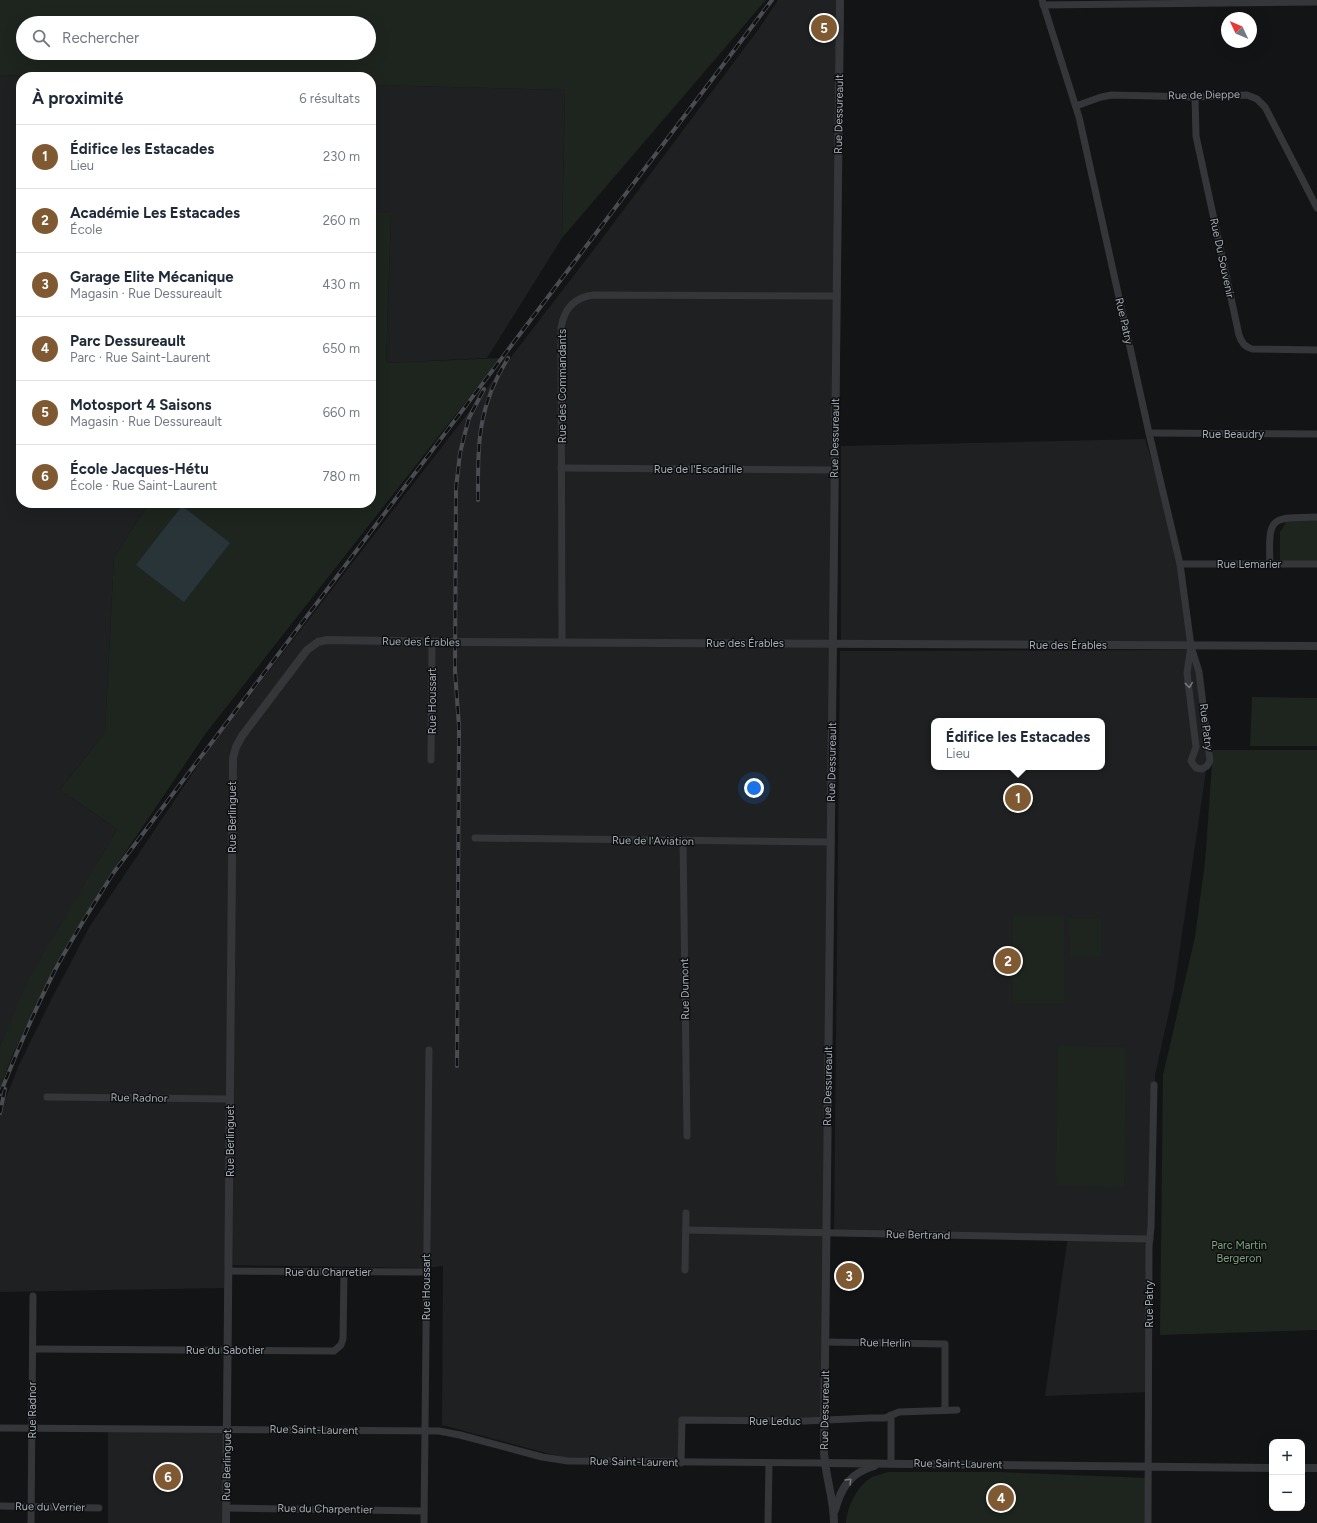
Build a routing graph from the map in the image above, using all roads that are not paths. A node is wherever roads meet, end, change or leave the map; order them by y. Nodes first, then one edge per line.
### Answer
1 (840, 0) edge
2 (1043, 2) edge
3 (1317, 2) edge
4 (1195, 96) junction
5 (1076, 106) junction
6 (1317, 208) edge
7 (836, 296) junction
8 (1317, 350) edge
9 (1149, 433) junction
10 (1317, 434) edge
11 (561, 468) junction
12 (835, 470) junction
13 (1317, 517) edge
14 (1180, 564) junction
15 (1270, 564) junction
16 (1317, 564) edge
17 (432, 642) junction
18 (562, 642) junction
19 (833, 644) junction
20 (1191, 646) junction
21 (1317, 646) edge
22 (233, 758) joint
23 (431, 760) dead end
24 (475, 838) dead end
25 (683, 841) junction
26 (831, 842) junction
27 (429, 1050) dead end
28 (1154, 1085) dead end
29 (48, 1097) dead end
30 (230, 1099) junction
31 (687, 1136) dead end
32 (686, 1213) dead end
33 (686, 1230) junction
34 (827, 1234) junction
35 (1150, 1239) junction
36 (685, 1270) dead end
37 (229, 1271) junction
38 (344, 1272) junction
39 (426, 1272) junction
40 (33, 1296) dead end
41 (826, 1342) junction
42 (33, 1349) junction
43 (228, 1350) junction
44 (945, 1410) junction
45 (958, 1410) dead end
46 (891, 1415) junction
47 (825, 1419) junction
48 (0, 1428) edge
49 (32, 1428) junction
50 (227, 1429) junction
51 (425, 1431) junction
52 (681, 1463) junction
53 (769, 1463) junction
54 (824, 1463) junction
55 (882, 1464) junction
56 (891, 1464) junction
57 (1148, 1467) junction
58 (1269, 1468) edge
59 (1305, 1468) edge
60 (1317, 1468) edge
61 (0, 1506) edge
62 (31, 1507) junction
63 (99, 1508) dead end
64 (226, 1508) junction
65 (424, 1511) junction
66 (834, 1519) edge
67 (31, 1523) edge
68 (226, 1523) edge
69 (424, 1523) edge
70 (768, 1523) edge
71 (1148, 1523) edge

1 - 7 street, Rue Dessureault
2 - 3 street
2 - 5 street, Rue Patry
4 - 5 street, Rue de Dieppe
4 - 6 street, Rue de Dieppe
4 - 8 street, Rue Du Souvenir
5 - 9 street, Rue Patry
7 - 11 street, Rue des Commandants
7 - 12 street, Rue Dessureault
9 - 10 street, Rue Beaudry
9 - 14 street, Rue Patry
11 - 12 street, Rue de l'Escadrille
11 - 18 street, Rue des Commandants
12 - 19 street, Rue Dessureault
13 - 15 street
14 - 15 street, Rue Lemarier
14 - 20 street, Rue Patry
15 - 16 street, Rue Lemarier
17 - 18 street, Rue des Érables
17 - 22 street, Rue des Érables
17 - 23 street, Rue Houssart
18 - 19 street, Rue des Érables
19 - 20 street, Rue des Érables
19 - 26 street, Rue Dessureault
20 -> 20 street, Rue Patry
20 - 21 street, Rue des Érables
22 - 30 street, Rue Berlinguet
24 - 25 street, Rue de l'Aviation
25 - 26 street, Rue de l'Aviation
25 - 31 street, Rue Dumont
26 - 34 street, Rue Dessureault
27 - 39 street, Rue Houssart
28 - 35 street, Rue Patry
29 - 30 street, Rue Radnor
30 - 37 street, Rue Berlinguet
32 - 33 street
33 - 34 street, Rue Bertrand
33 - 36 street
34 - 35 street, Rue Bertrand
34 - 41 street, Rue Dessureault
35 - 57 street, Rue Patry
37 - 38 street, Rue du Charretier
37 - 43 street, Rue Berlinguet
38 - 39 street, Rue du Charretier
38 - 43 street, Rue du Sabotier
39 - 51 street, Rue Houssart
40 - 42 street, Rue Radnor
41 - 44 street, Rue Herlin
41 - 47 street, Rue Dessureault
42 - 43 street, Rue du Sabotier
42 - 49 street, Rue Radnor
43 - 50 street, Rue Berlinguet
44 - 45 street, Rue Leduc
44 - 46 street, Rue Leduc
46 - 47 street, Rue Leduc
46 - 56 street
47 - 52 street, Rue Leduc
47 - 54 street, Rue Dessureault
48 - 49 street, Rue Saint-Laurent
49 - 50 street, Rue Saint-Laurent
49 - 62 street, Rue Radnor
50 - 51 street, Rue Saint-Laurent
50 - 64 street, Rue Berlinguet
51 - 52 street, Rue Saint-Laurent
51 - 65 street, Rue Houssart
52 - 53 street, Rue Saint-Laurent
53 - 54 street, Rue Saint-Laurent
53 - 70 street
54 - 55 street, Rue Saint-Laurent
54 - 66 street, Rue Dessureault
55 - 56 street, Rue Saint-Laurent
66 -> 55 street
56 - 57 street, Rue Saint-Laurent
57 - 58 street, Rue Saint-Laurent
57 - 71 street, Rue Patry
59 - 60 street
61 - 62 street, Rue du Verrier
62 - 63 street, Rue du Verrier
62 - 67 street, Rue Radnor
64 - 65 street, Rue du Charpentier
64 - 68 street, Rue Berlinguet
65 - 69 street, Rue Houssart

